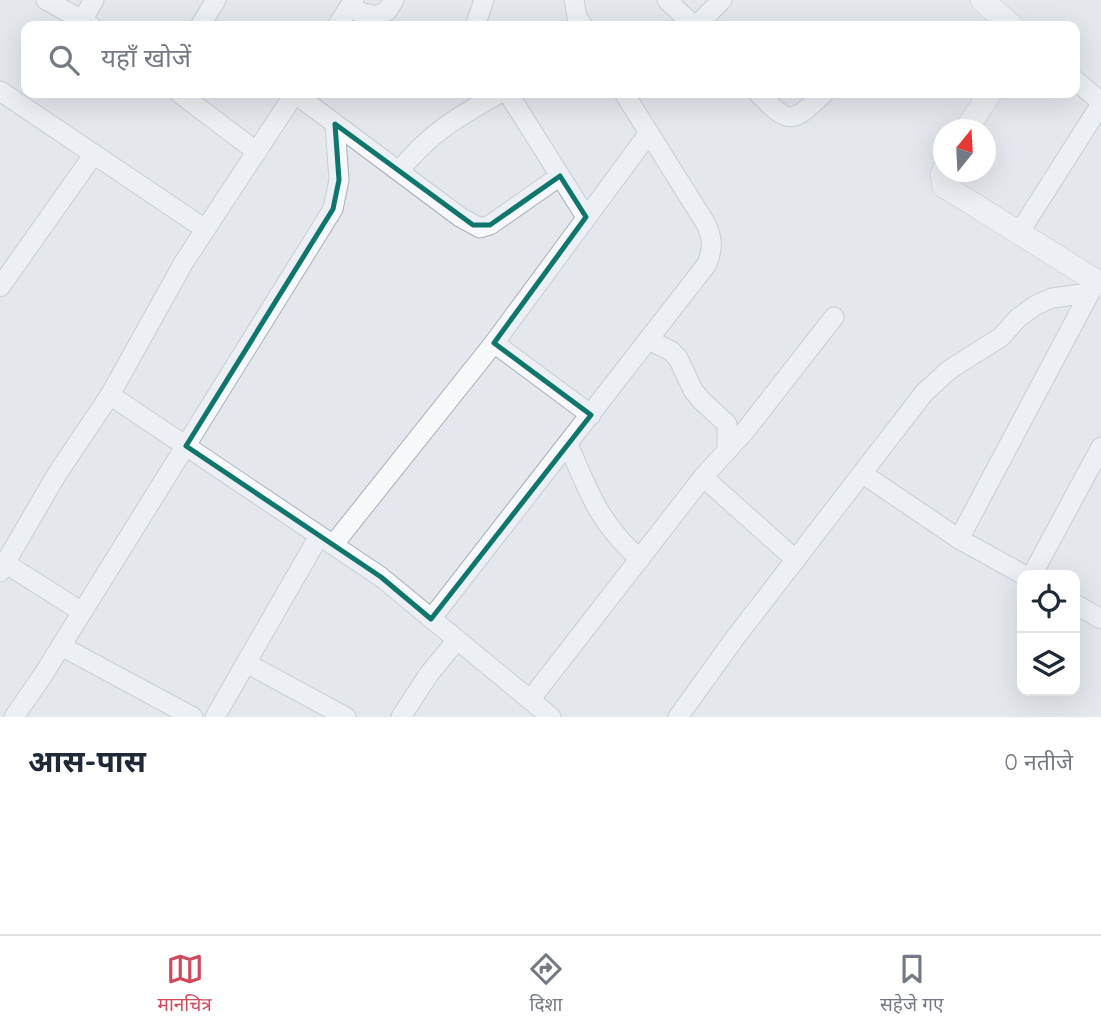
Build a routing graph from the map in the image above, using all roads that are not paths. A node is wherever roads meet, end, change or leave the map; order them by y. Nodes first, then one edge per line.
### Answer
1 (46, 0) edge
2 (94, 0) edge
3 (216, 0) edge
4 (394, 0) edge
5 (484, 0) edge
6 (574, 0) edge
7 (667, 0) edge
8 (722, 0) edge
9 (982, 0) edge
10 (351, 5) edge
11 (83, 21) edge
12 (88, 21) edge
13 (203, 21) edge
14 (340, 21) edge
15 (477, 21) edge
16 (580, 21) edge
17 (690, 21) edge
18 (700, 21) edge
19 (1006, 21) edge
20 (1080, 84) edge
21 (0, 91) edge
22 (186, 98) edge
23 (292, 98) edge
24 (301, 98) edge
25 (492, 98) edge
26 (511, 98) edge
27 (627, 98) edge
28 (763, 98) edge
29 (819, 98) edge
30 (987, 98) edge
31 (1101, 103) edge
32 (973, 119) edge
33 (335, 124) junction
34 (649, 133) junction
35 (257, 152) junction
36 (93, 154) junction
37 (399, 171) junction
38 (560, 176) junction
39 (943, 182) edge
40 (586, 217) junction
41 (205, 229) junction
42 (1019, 233) junction
43 (1097, 282) edge
44 (0, 287) edge
45 (834, 317) dead end
46 (649, 340) junction
47 (494, 343) junction
48 (110, 395) junction
49 (591, 415) junction
50 (568, 444) junction
51 (186, 446) junction
52 (1101, 447) edge
53 (727, 451) junction
54 (863, 474) junction
55 (703, 477) junction
56 (959, 539) junction
57 (326, 540) junction
58 (640, 559) junction
59 (796, 560) junction
60 (3, 567) edge
61 (1035, 570) edge
62 (1017, 571) edge
63 (1080, 607) edge
64 (82, 612) junction
65 (431, 619) junction
66 (1101, 619) edge
67 (457, 640) junction
68 (61, 646) junction
69 (246, 663) junction
70 (541, 711) edge
71 (14, 717) edge
72 (193, 717) edge
73 (215, 717) edge
74 (346, 717) edge
75 (401, 717) edge
76 (678, 717) edge

1 - 11 street
2 - 12 street
3 - 13 street
4 - 10 street
5 - 15 street
6 - 16 street
7 - 17 street
8 - 18 street
9 - 19 street
10 - 14 street
20 - 31 street
21 - 36 street
22 - 35 street
23 - 35 street
24 - 33 street
25 - 37 street
26 - 38 street
27 - 34 street
28 - 29 street
30 - 32 street
31 - 42 street
33 - 37 street
33 - 51 street
34 - 40 street
34 - 46 street
35 - 41 street
36 - 41 street
36 - 44 street
37 - 38 street
38 - 40 street
39 - 42 street
40 - 47 street
41 - 48 street
42 - 43 street
43 - 54 street
43 - 56 street
45 - 53 street
46 - 49 street
46 - 53 street
47 - 49 street
47 - 57 street
48 - 51 street
48 - 60 street
49 - 50 street
50 - 58 street
50 - 65 street
51 - 57 street
51 - 64 street
52 - 61 street
53 - 55 street
54 - 56 street
54 - 59 street
55 - 58 street
55 - 59 street
56 - 62 street
57 - 65 street
57 - 69 street
58 - 70 street
59 - 76 street
60 - 64 street
63 - 66 street
64 - 68 street
65 - 67 street
67 - 70 street
67 - 75 street
68 - 71 street
68 - 72 street
69 - 73 street
69 - 74 street

